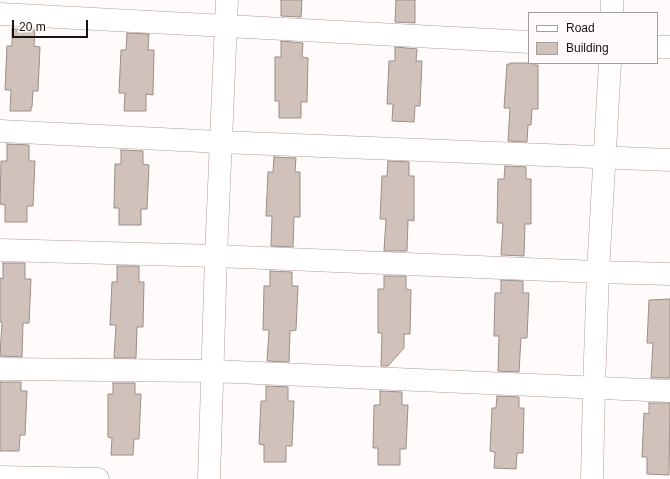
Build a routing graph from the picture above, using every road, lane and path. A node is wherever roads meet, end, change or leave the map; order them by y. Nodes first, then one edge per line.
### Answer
1 (227, 0) edge
2 (612, 0) edge
3 (612, 12) edge
4 (0, 14) edge
5 (226, 25) junction
6 (528, 42) edge
7 (658, 47) edge
8 (670, 47) edge
9 (610, 64) edge
10 (0, 131) edge
11 (222, 142) junction
12 (605, 158) junction
13 (670, 160) edge
14 (0, 250) edge
15 (216, 256) junction
16 (598, 272) junction
17 (670, 274) edge
18 (0, 369) edge
19 (212, 371) junction
20 (594, 388) junction
21 (670, 392) edge
22 (0, 477) edge
23 (98, 479) edge
24 (209, 479) edge
25 (592, 479) edge

1 - 5 street
2 - 3 street
4 - 5 street
5 - 6 street
5 - 11 street
7 - 8 street
9 - 12 street
10 - 11 street
11 - 12 street
11 - 15 street
12 - 13 street
12 - 16 street
14 - 15 street
15 - 16 street
15 - 19 street
16 - 17 street
16 - 20 street
18 - 19 street
19 - 20 street
19 - 24 street
20 - 21 street
20 - 25 street
22 - 23 street

